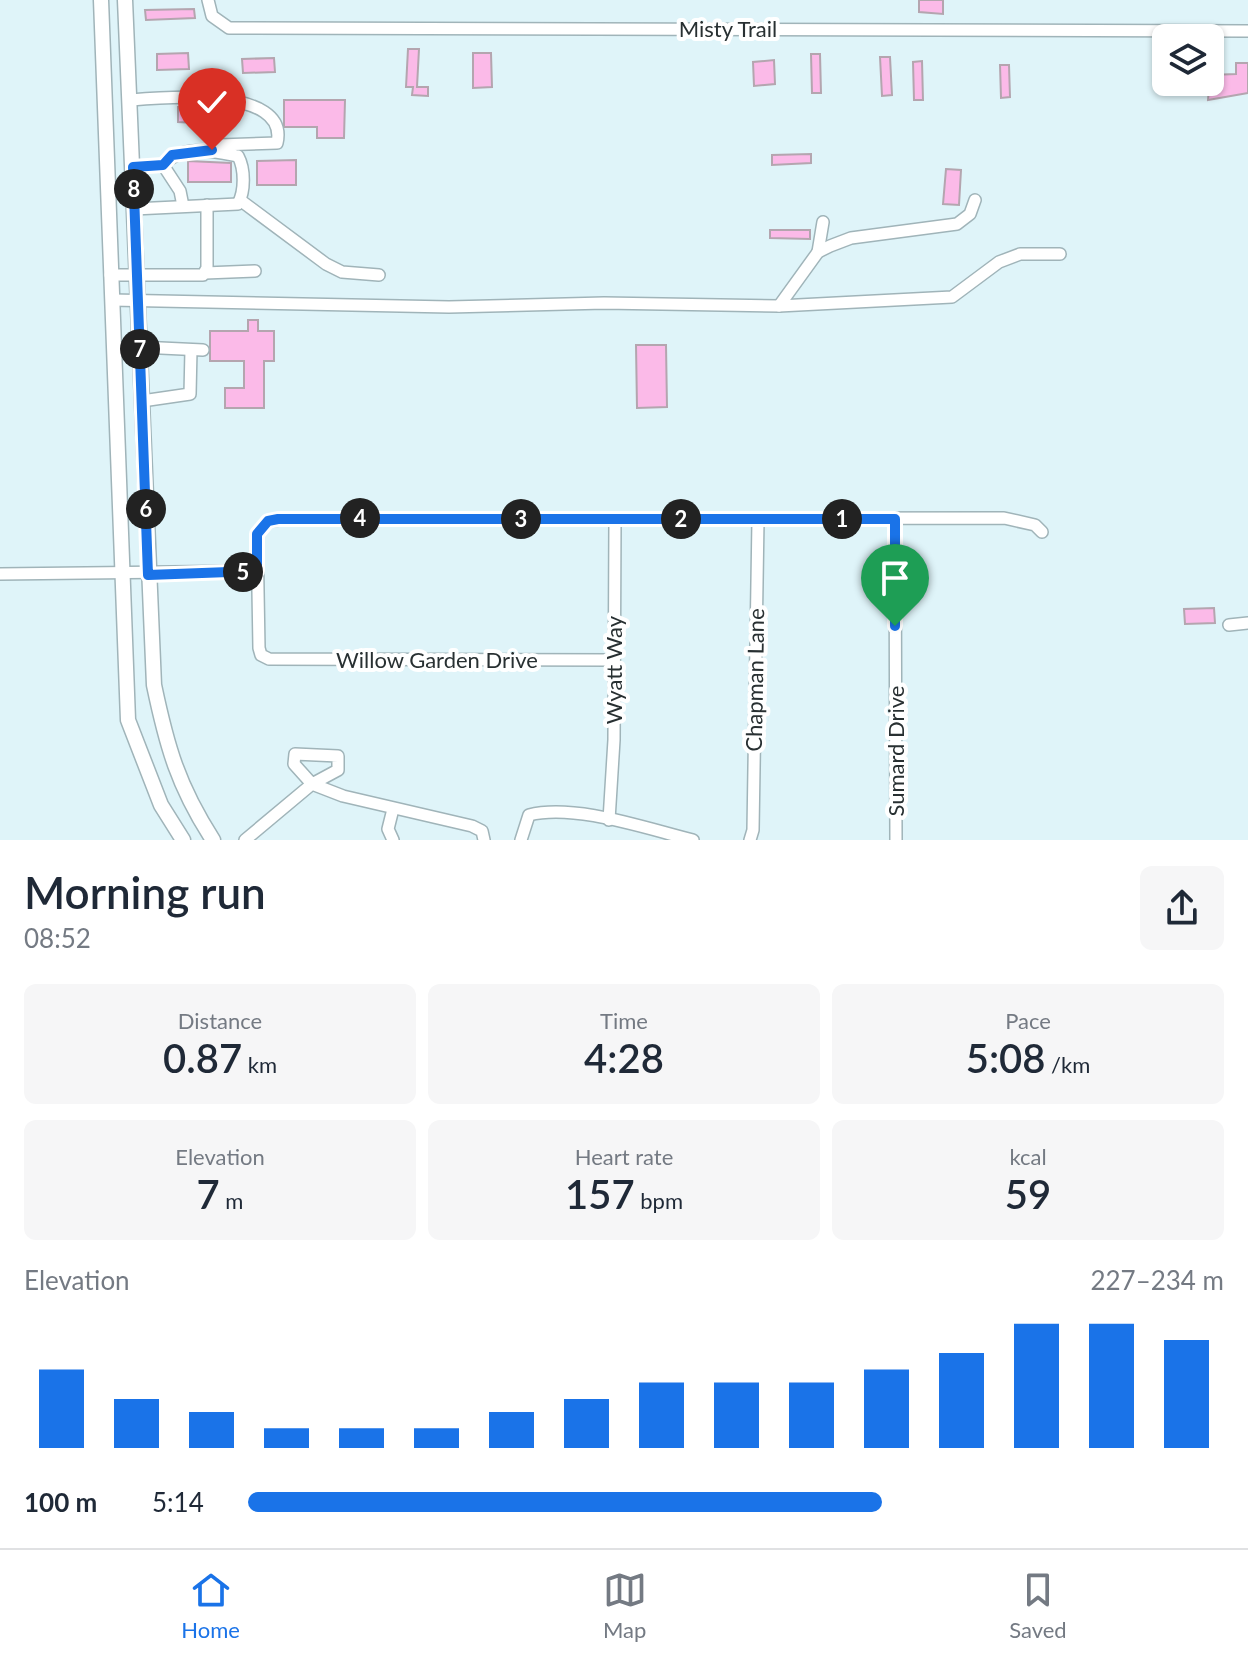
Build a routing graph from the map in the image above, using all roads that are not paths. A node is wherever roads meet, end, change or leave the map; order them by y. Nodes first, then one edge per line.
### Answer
1 (101, 0) edge
2 (125, 0) edge
3 (208, 0) edge
4 (1248, 31) edge
5 (131, 100) junction
6 (212, 150) junction
7 (163, 165) junction
8 (133, 167) junction
9 (240, 200) junction
10 (975, 200) dead end
11 (207, 205) junction
12 (183, 206) junction
13 (134, 209) junction
14 (823, 222) dead end
15 (818, 252) junction
16 (1060, 254) dead end
17 (255, 271) dead end
18 (205, 273) junction
19 (137, 274) junction
20 (110, 275) junction
21 (379, 275) dead end
22 (112, 300) junction
23 (138, 300) junction
24 (779, 306) junction
25 (140, 347) junction
26 (142, 401) junction
27 (615, 519) junction
28 (895, 519) junction
29 (758, 520) junction
30 (1042, 532) dead end
31 (257, 571) junction
32 (0, 574) edge
33 (124, 574) junction
34 (148, 575) junction
35 (1248, 623) edge
36 (1229, 625) dead end
37 (614, 660) junction
38 (393, 809) junction
39 (609, 820) junction
40 (183, 840) edge
41 (213, 840) edge
42 (245, 840) edge
43 (393, 840) edge
44 (484, 840) edge
45 (521, 840) edge
46 (693, 840) edge
47 (750, 840) edge
48 (896, 840) edge

1 - 20 main road
2 - 5 main road
3 - 4 street, Misty Trail
5 - 6 street
5 - 8 main road
6 - 7 street
6 - 9 street
7 - 8 street
7 - 12 street
8 - 13 main road
9 - 11 street
9 - 21 street
10 - 15 street
11 - 12 street
11 - 18 street
12 - 13 street
13 - 19 main road
14 - 15 street
15 - 24 street
16 - 24 street
17 - 18 street
18 - 19 street
19 - 20 street
19 - 23 main road
20 - 22 main road
22 - 23 street
22 - 33 main road
23 - 24 street
23 - 25 main road
25 - 26 main road
25 - 26 street
26 - 34 main road
27 - 29 street
27 - 31 street
27 - 37 street, Wyatt Way
28 - 29 street
28 - 30 street
28 - 48 street, Sumard Drive
29 - 47 street, Chapman Lane
31 - 34 street
31 - 37 street, Willow Garden Drive
32 - 33 street
33 - 34 street
33 - 40 main road
34 - 41 main road
35 - 36 street
37 - 39 street, Wyatt Way
38 - 42 street
38 - 43 street
38 - 44 street
39 - 45 street
39 - 46 street

